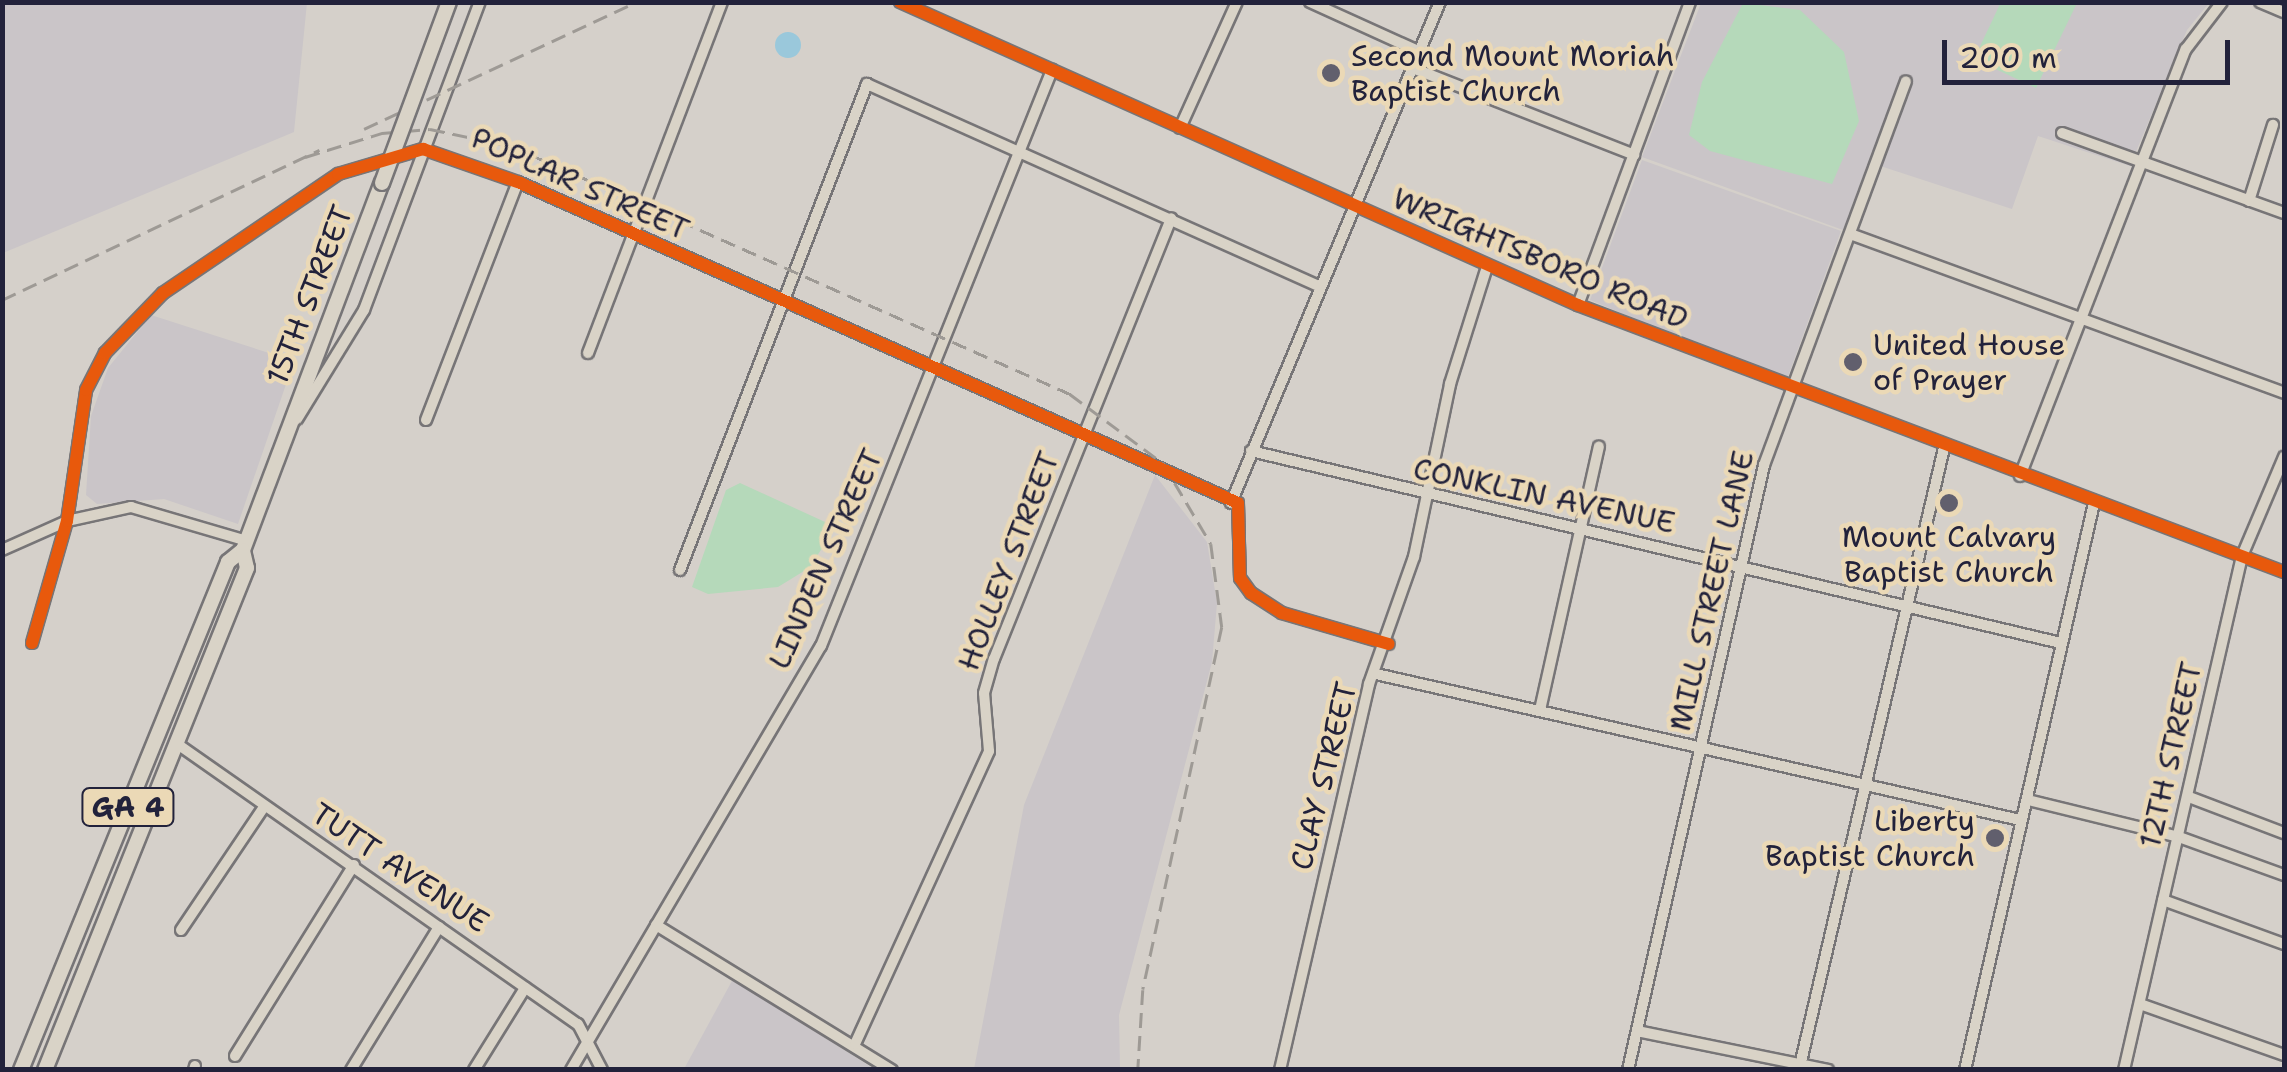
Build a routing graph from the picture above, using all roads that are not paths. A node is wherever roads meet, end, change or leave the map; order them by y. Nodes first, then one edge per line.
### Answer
1 (449, 2) edge
2 (480, 2) edge
3 (722, 2) edge
4 (900, 2) edge
5 (1237, 2) edge
6 (1310, 2) edge
7 (1440, 2) edge
8 (2222, 2) edge
9 (2260, 2) edge
10 (1690, 3) edge
11 (2284, 12) edge
12 (1418, 51) junction
13 (1410, 66) junction
14 (1052, 70) junction
15 (1906, 81) dead end
16 (2273, 124) dead end
17 (1180, 128) junction
18 (2062, 134) dead end
19 (1022, 147) junction
20 (423, 148) junction
21 (1634, 155) junction
22 (2139, 162) junction
23 (518, 182) junction
24 (2249, 201) junction
25 (1349, 202) junction
26 (2284, 213) edge
27 (1171, 218) junction
28 (634, 235) junction
29 (1853, 235) junction
30 (1487, 267) junction
31 (1317, 284) junction
32 (788, 302) junction
33 (1578, 305) junction
34 (2080, 318) junction
35 (588, 353) dead end
36 (936, 370) junction
37 (1793, 393) junction
38 (2284, 394) edge
39 (426, 420) dead end
40 (288, 432) junction
41 (1085, 436) junction
42 (1599, 447) dead end
43 (1944, 448) junction
44 (1251, 451) junction
45 (2284, 456) edge
46 (2020, 476) junction
47 (1425, 497) junction
48 (2094, 502) junction
49 (1231, 503) junction
50 (67, 521) junction
51 (1581, 528) junction
52 (245, 546) junction
53 (2, 550) edge
54 (2242, 556) junction
55 (1742, 565) junction
56 (680, 570) dead end
57 (2284, 572) edge
58 (1906, 604) junction
59 (32, 643) dead end
60 (2061, 643) junction
61 (1389, 644) junction
62 (1376, 674) junction
63 (1540, 710) junction
64 (176, 744) junction
65 (1701, 746) junction
66 (1864, 787) junction
67 (2188, 798) junction
68 (2028, 800) junction
69 (264, 807) junction
70 (2020, 820) junction
71 (2284, 833) edge
72 (2180, 836) junction
73 (354, 865) junction
74 (2284, 875) edge
75 (2163, 900) junction
76 (656, 925) junction
77 (439, 926) junction
78 (181, 930) dead end
79 (2284, 944) edge
80 (524, 988) junction
81 (2140, 1004) junction
82 (1637, 1030) junction
83 (588, 1041) junction
84 (855, 1044) junction
85 (2284, 1055) edge
86 (235, 1056) dead end
87 (1800, 1067) edge
88 (21, 1070) edge
89 (45, 1070) edge
90 (352, 1070) edge
91 (474, 1070) edge
92 (571, 1070) edge
93 (602, 1070) edge
94 (892, 1070) edge
95 (1280, 1070) edge
96 (1628, 1070) edge
97 (1828, 1070) edge
98 (1965, 1070) edge
99 (2124, 1070) edge

1 - 40 main road, 15TH STREET / GA 4, bridge
2 - 20 street
3 - 28 street
4 - 14 street, WRIGHTSBORO ROAD
5 - 17 street
6 - 12 street
7 - 12 street
8 - 22 street
9 - 11 street
10 - 21 street
12 - 13 street
13 - 21 street
13 - 25 street
14 - 17 street, WRIGHTSBORO ROAD
14 - 19 street, LINDEN STREET
15 - 29 street, MILL STREET LANE
16 - 24 street
17 - 25 street, WRIGHTSBORO ROAD
18 - 22 street
19 - 27 street
19 - 32 street
19 - 36 street, LINDEN STREET
20 - 23 street, POPLAR STREET
20 - 40 street
20 - 50 street, POPLAR STREET
21 - 33 street
22 - 24 street
22 - 34 street
23 - 28 street, POPLAR STREET
23 - 39 street
24 - 26 street
25 - 30 street, WRIGHTSBORO ROAD
25 - 31 street
27 - 31 street
27 - 41 street, HOLLEY STREET
28 - 32 street, POPLAR STREET
28 - 35 street
29 - 34 street
29 - 37 street, MILL STREET LANE
30 - 33 street, WRIGHTSBORO ROAD
30 - 47 street, CLAY STREET
31 - 44 street
32 - 36 street, POPLAR STREET
32 - 56 street
33 - 37 street, WRIGHTSBORO ROAD
34 - 38 street
34 - 46 street
36 - 41 street, POPLAR STREET
36 - 76 street, LINDEN STREET
37 - 43 street, WRIGHTSBORO ROAD
37 - 55 street, MILL STREET LANE
40 - 52 main road, 15TH STREET / GA 4
41 - 49 street, POPLAR STREET
41 - 84 street, HOLLEY STREET
42 - 51 street
43 - 46 street, WRIGHTSBORO ROAD
43 - 58 street
44 - 47 street, CONKLIN AVENUE
44 - 49 street
45 - 54 street, 12TH STREET
46 - 48 street, WRIGHTSBORO ROAD
47 - 51 street, CONKLIN AVENUE
47 - 61 street, CLAY STREET
48 - 54 street, WRIGHTSBORO ROAD
48 - 60 street
49 - 61 street
50 - 52 street
50 - 53 street
50 - 59 street, POPLAR STREET
51 - 55 street, CONKLIN AVENUE
51 - 63 street
52 - 64 main road, 15TH STREET / GA 4
52 - 88 main road, 15TH STREET / GA 4
54 - 57 street, WRIGHTSBORO ROAD
54 - 67 street, 12TH STREET
55 - 58 street, CONKLIN AVENUE
55 - 65 street, MILL STREET LANE
58 - 60 street, CONKLIN AVENUE
58 - 66 street
60 - 68 street
61 - 62 street, CLAY STREET
62 - 63 street
62 - 95 street, CLAY STREET
63 - 65 street
64 - 69 street, TUTT AVENUE
64 - 89 main road, 15TH STREET / GA 4
65 - 66 street
65 - 82 street, MILL STREET LANE
66 - 70 street
66 - 87 street
67 - 71 street
67 - 72 street, 12TH STREET
68 - 70 street
68 - 72 street
69 - 73 street, TUTT AVENUE
69 - 78 street
70 - 98 street
72 - 74 street
72 - 75 street, 12TH STREET
73 - 77 street, TUTT AVENUE
73 - 86 street
75 - 79 street
75 - 81 street, 12TH STREET
76 - 83 street, LINDEN STREET
76 - 84 street
77 - 80 street, TUTT AVENUE
77 - 90 street
80 - 83 street, TUTT AVENUE
80 - 91 street
81 - 85 street
81 - 99 street, 12TH STREET
82 - 87 street
82 - 96 street, MILL STREET LANE
83 - 92 street, LINDEN STREET
83 - 93 street
84 - 94 street
87 - 97 street

